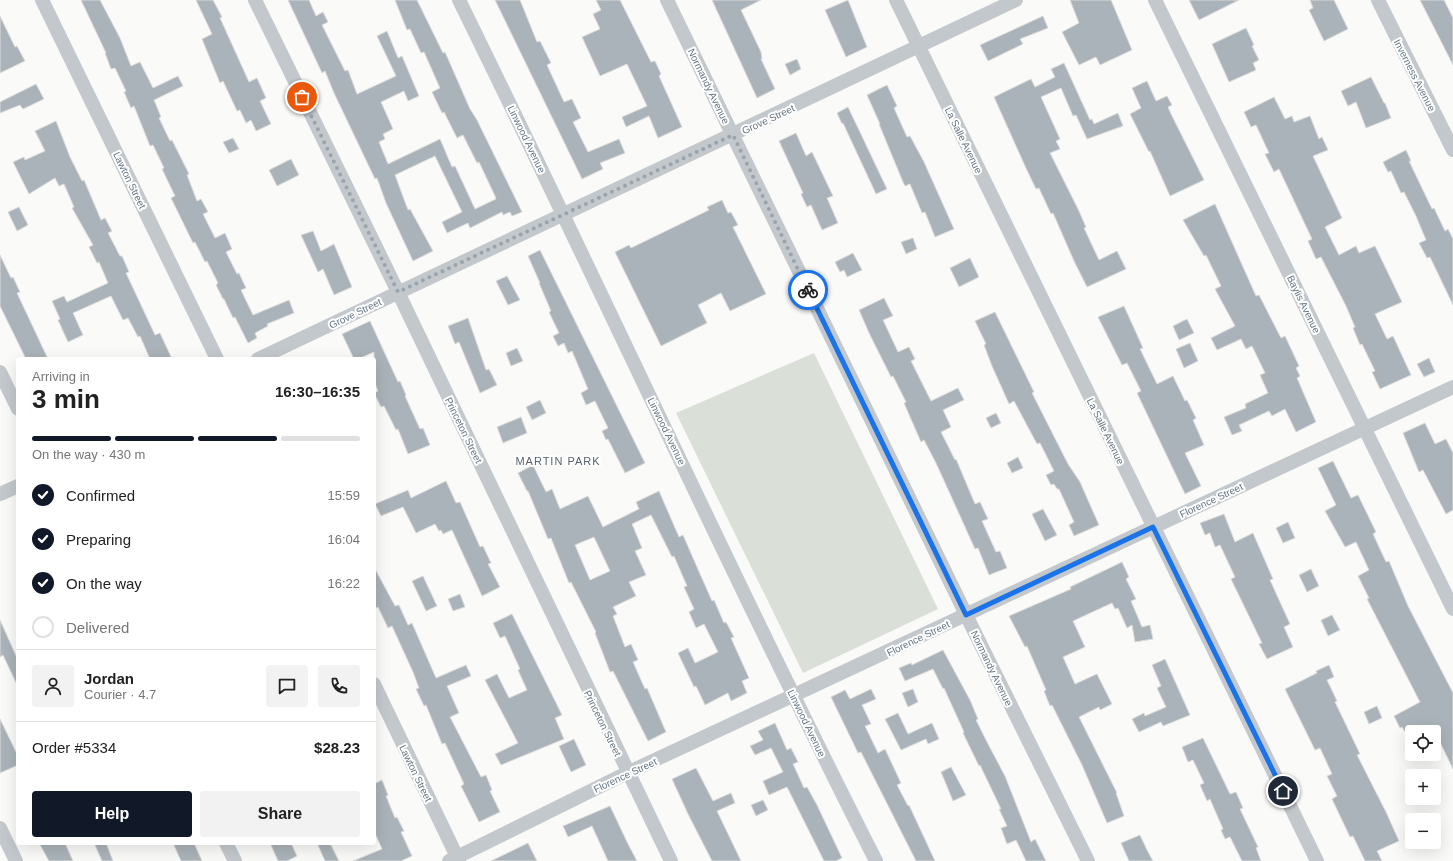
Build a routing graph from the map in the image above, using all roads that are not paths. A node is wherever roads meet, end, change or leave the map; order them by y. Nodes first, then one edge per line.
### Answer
1 (42, 0) edge
2 (255, 0) edge
3 (459, 0) edge
4 (668, 0) edge
5 (896, 0) edge
6 (1016, 0) edge
7 (1155, 0) edge
8 (1378, 0) edge
9 (919, 47) junction
10 (733, 135) junction
11 (1453, 150) edge
12 (564, 214) junction
13 (398, 292) junction
14 (217, 357) edge
15 (262, 357) edge
16 (0, 372) edge
17 (1453, 387) edge
18 (16, 404) edge
19 (1364, 428) junction
20 (16, 487) edge
21 (0, 494) edge
22 (1153, 527) junction
23 (1453, 609) edge
24 (966, 615) junction
25 (376, 688) edge
26 (793, 696) junction
27 (627, 773) junction
28 (0, 828) edge
29 (227, 845) edge
30 (455, 860) edge
31 (16, 861) edge
32 (235, 861) edge
33 (671, 861) edge
34 (876, 861) edge
35 (1088, 861) edge
36 (1317, 861) edge

1 - 14 street, Lawton Street
2 - 13 street, Princeton Street
3 - 12 street, Linwood Avenue
4 - 10 street, Normandy Avenue
5 - 9 street, La Salle Avenue
6 - 9 street, Grove Street
7 - 19 street, Baylis Avenue
8 - 11 street, Inverness Avenue
9 - 10 street, Grove Street
9 - 22 street, La Salle Avenue
10 - 12 street, Grove Street
10 - 24 street, Normandy Avenue
12 - 13 street, Grove Street
12 - 26 street, Linwood Avenue
13 - 15 street, Grove Street
13 - 27 street, Princeton Street
16 - 18 street
17 - 19 street, Florence Street
19 - 22 street, Florence Street
19 - 23 street, Baylis Avenue
20 - 21 street
22 - 24 street, Florence Street
22 - 36 street, La Salle Avenue
24 - 26 street, Florence Street
24 - 35 street, Normandy Avenue
25 - 30 street, Lawton Street
26 - 27 street, Florence Street
26 - 34 street, Linwood Avenue
27 - 30 street, Florence Street
27 - 33 street, Princeton Street
28 - 31 street
29 - 32 street

